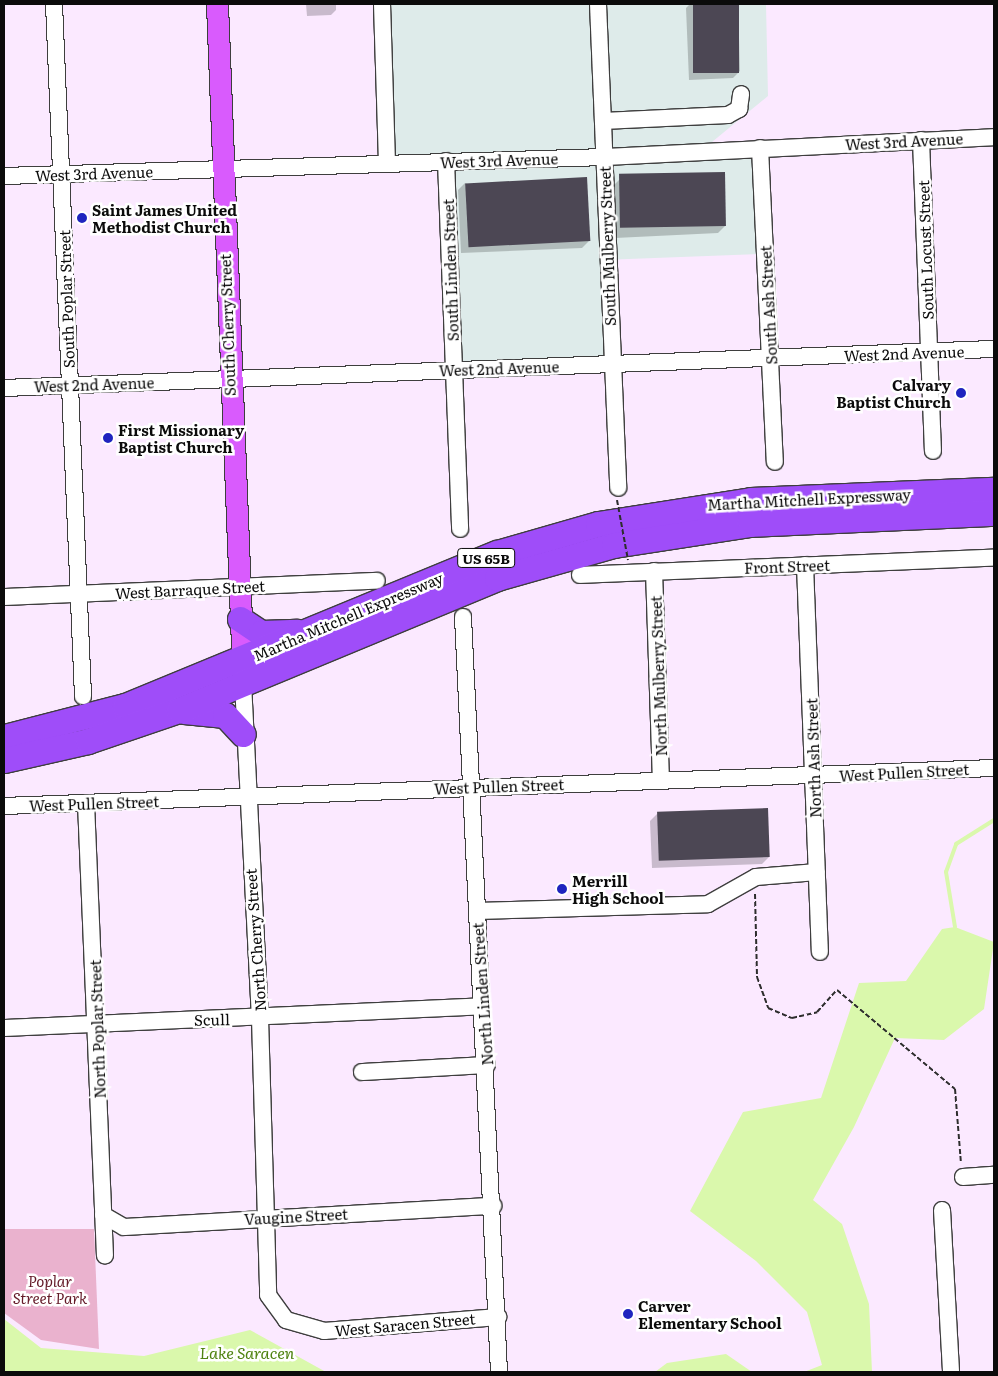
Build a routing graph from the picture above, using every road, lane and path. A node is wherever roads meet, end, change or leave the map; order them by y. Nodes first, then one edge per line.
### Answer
1 (54, 4) edge
2 (217, 4) edge
3 (382, 4) edge
4 (598, 4) edge
5 (741, 94) dead end
6 (603, 121) junction
7 (994, 137) edge
8 (922, 140) junction
9 (760, 148) junction
10 (604, 157) junction
11 (446, 161) junction
12 (388, 163) junction
13 (220, 168) junction
14 (62, 174) junction
15 (4, 176) edge
16 (994, 349) edge
17 (929, 351) junction
18 (771, 358) junction
19 (612, 363) junction
20 (454, 370) junction
21 (229, 379) junction
22 (70, 385) junction
23 (4, 388) edge
24 (934, 451) dead end
25 (775, 462) dead end
26 (994, 490) edge
27 (618, 494) joint
28 (994, 513) edge
29 (460, 529) dead end
30 (994, 558) edge
31 (628, 560) dead end
32 (805, 565) junction
33 (654, 571) junction
34 (580, 575) dead end
35 (377, 581) dead end
36 (239, 586) junction
37 (78, 594) junction
38 (4, 597) edge
39 (463, 617) dead end
40 (240, 619) junction
41 (304, 632) junction
42 (243, 672) junction
43 (82, 696) dead end
44 (179, 710) junction
45 (243, 734) junction
46 (4, 737) edge
47 (4, 760) edge
48 (994, 768) edge
49 (814, 776) junction
50 (661, 781) junction
51 (472, 786) junction
52 (246, 796) junction
53 (86, 804) junction
54 (4, 806) edge
55 (817, 872) junction
56 (756, 877) junction
57 (477, 911) junction
58 (820, 952) dead end
59 (480, 1006) junction
60 (260, 1018) junction
61 (97, 1022) junction
62 (4, 1028) edge
63 (487, 1066) junction
64 (362, 1072) dead end
65 (994, 1175) edge
66 (963, 1177) joint
67 (493, 1206) junction
68 (942, 1210) dead end
69 (103, 1215) junction
70 (266, 1217) junction
71 (105, 1256) dead end
72 (268, 1295) joint
73 (498, 1317) junction
74 (499, 1372) edge
75 (952, 1372) edge

1 - 14 street, South Poplar Street
2 - 13 main road, South Cherry Street
3 - 12 street
4 - 6 street, South Mulberry Street
5 - 6 street
6 - 10 street, South Mulberry Street
7 - 8 street, West 3rd Avenue
8 - 9 street, West 3rd Avenue
8 - 17 street, South Locust Street
9 - 10 street, West 3rd Avenue
9 - 18 street, South Ash Street
10 - 11 street, West 3rd Avenue
10 - 19 street, South Mulberry Street
11 - 12 street, West 3rd Avenue
11 - 20 street, South Linden Street
12 - 13 street, West 3rd Avenue
13 - 14 street, West 3rd Avenue
13 - 21 main road, South Cherry Street
14 - 15 street, West 3rd Avenue
14 - 22 street, South Poplar Street
16 - 17 street, West 2nd Avenue
17 - 18 street, West 2nd Avenue
17 - 24 street, South Locust Street
18 - 19 street, West 2nd Avenue
18 - 25 street, South Ash Street
19 - 20 street, West 2nd Avenue
19 - 27 street, South Mulberry Street
20 - 21 street, West 2nd Avenue
20 - 29 street, South Linden Street
21 - 22 street, West 2nd Avenue
21 - 36 main road, South Cherry Street
22 - 23 street, West 2nd Avenue
22 - 37 street, South Poplar Street
26 - 41 highway, Martha Mitchell Expressway / US 65B
27 - 31 path, bridge
28 - 42 highway, Martha Mitchell Expressway / US 65B
30 - 32 street, Front Street
32 - 33 street, Front Street
32 - 49 street, North Ash Street
33 - 34 street, Front Street
33 - 50 street, North Mulberry Street
35 - 36 street, West Barraque Street
36 - 37 street, West Barraque Street
36 - 40 main road, North Cherry Street
37 - 38 street, West Barraque Street
37 - 43 street
39 - 51 street, North Linden Street
40 - 41 highway
40 - 42 main road, North Cherry Street
41 - 42 highway, Martha Mitchell Expressway / US 65B
42 - 44 highway, Martha Mitchell Expressway / US 65B
42 - 45 street, North Cherry Street
42 - 46 highway, Martha Mitchell Expressway / US 65B
44 - 45 highway
44 - 47 highway, Martha Mitchell Expressway / US 65B
45 - 52 street, North Cherry Street
48 - 49 street, West Pullen Street
49 - 50 street, West Pullen Street
49 - 55 street, North Ash Street
50 - 51 street, West Pullen Street
51 - 52 street, West Pullen Street
51 - 57 street, North Linden Street
52 - 53 street, West Pullen Street
52 - 60 street, North Cherry Street
53 - 54 street, West Pullen Street
53 - 61 street, North Poplar Street
55 - 56 street
55 - 58 street, North Ash Street
56 - 57 street
56 - 66 path
57 - 59 street, North Linden Street
59 - 60 street, Scull
59 - 63 street, North Linden Street
60 - 61 street, Scull
60 - 70 street, North Cherry Street
61 - 62 street, Scull
61 - 69 street, North Poplar Street
63 - 64 street
63 - 67 street, North Linden Street
65 - 66 street
67 - 70 street, Vaugine Street
67 - 73 street, North Linden Street
68 - 75 street
69 - 70 street, Vaugine Street
69 - 71 street, North Poplar Street
70 - 72 street, North Cherry Street
72 - 73 street, West Saracen Street
73 - 74 street, North Linden Street

